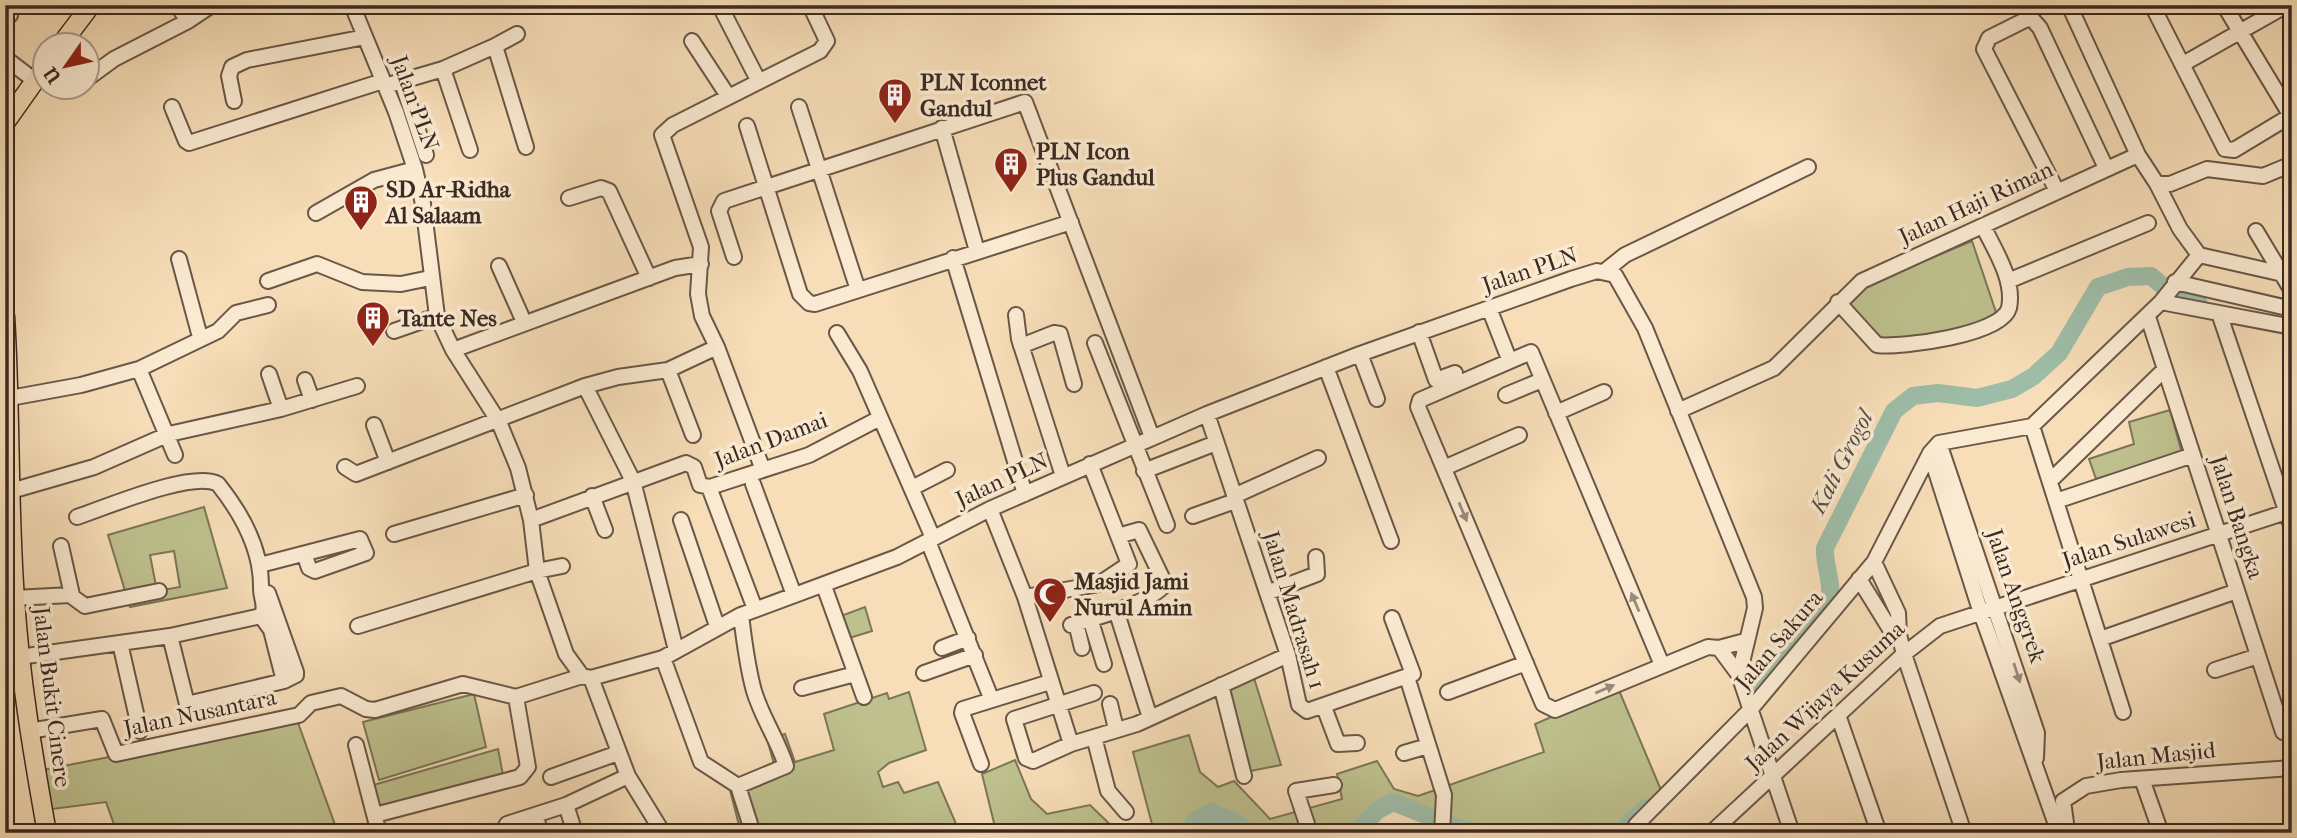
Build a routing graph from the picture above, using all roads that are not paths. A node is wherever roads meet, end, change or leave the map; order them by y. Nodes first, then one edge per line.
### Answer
1 (8, 5) edge
2 (91, 5) edge
3 (177, 5) edge
4 (212, 5) edge
5 (352, 5) edge
6 (810, 5) edge
7 (2069, 5) edge
8 (2152, 5) edge
9 (2224, 5) edge
10 (2290, 6) edge
11 (721, 8) dead end
12 (5, 19) edge
13 (188, 22) junction
14 (71, 32) edge
15 (2241, 32) junction
16 (517, 34) dead end
17 (365, 37) junction
18 (692, 41) dead end
19 (495, 46) junction
20 (5, 58) edge
21 (2183, 64) junction
22 (32, 67) edge
23 (102, 68) edge
24 (443, 69) junction
25 (758, 80) junction
26 (402, 82) junction
27 (384, 83) junction
28 (32, 85) edge
29 (729, 96) junction
30 (234, 101) dead end
31 (172, 107) dead end
32 (799, 107) dead end
33 (2291, 116) edge
34 (5, 123) edge
35 (747, 126) dead end
36 (942, 128) junction
37 (526, 147) dead end
38 (470, 150) dead end
39 (426, 155) dead end
40 (2137, 155) junction
41 (2292, 164) edge
42 (1808, 167) dead end
43 (819, 168) junction
44 (2106, 168) junction
45 (415, 169) junction
46 (2157, 184) junction
47 (767, 185) junction
48 (2057, 191) junction
49 (569, 198) dead end
50 (316, 213) dead end
51 (1071, 222) junction
52 (2148, 223) dead end
53 (1983, 226) junction
54 (2256, 231) dead end
55 (977, 251) junction
56 (2199, 255) junction
57 (734, 257) dead end
58 (953, 258) junction
59 (179, 259) dead end
60 (701, 264) junction
61 (499, 266) dead end
62 (1605, 271) junction
63 (2283, 274) junction
64 (430, 278) junction
65 (649, 278) junction
66 (268, 281) dead end
67 (2008, 281) junction
68 (858, 290) junction
69 (2292, 291) edge
70 (2168, 292) junction
71 (1838, 302) junction
72 (268, 305) dead end
73 (1489, 308) junction
74 (2292, 309) edge
75 (1016, 315) dead end
76 (5, 316) edge
77 (437, 316) junction
78 (2220, 316) junction
79 (2148, 317) junction
80 (524, 322) junction
81 (2292, 327) edge
82 (394, 331) dead end
83 (1419, 332) junction
84 (837, 333) dead end
85 (200, 337) junction
86 (1094, 343) dead end
87 (1021, 346) junction
88 (717, 347) junction
89 (453, 350) junction
90 (1360, 354) junction
91 (1507, 354) dead end
92 (7, 360) edge
93 (1326, 367) junction
94 (139, 369) junction
95 (2165, 369) junction
96 (668, 370) junction
97 (1455, 373) dead end
98 (269, 374) dead end
99 (305, 380) dead end
100 (1542, 380) junction
101 (1074, 384) dead end
102 (357, 386) dead end
103 (585, 386) junction
104 (1604, 392) dead end
105 (1506, 395) dead end
106 (10, 398) junction
107 (1377, 399) dead end
108 (312, 400) junction
109 (281, 409) junction
110 (1678, 411) junction
111 (1556, 413) junction
112 (1207, 414) junction
113 (880, 418) junction
114 (499, 422) junction
115 (373, 425) dead end
116 (2032, 426) junction
117 (169, 434) junction
118 (693, 435) dead end
119 (1519, 435) dead end
120 (1152, 437) junction
121 (1216, 443) junction
122 (1132, 445) junction
123 (1935, 448) junction
124 (175, 455) dead end
125 (2193, 455) junction
126 (1318, 458) dead end
127 (388, 462) junction
128 (1090, 464) junction
129 (345, 467) dead end
130 (1444, 468) junction
131 (763, 470) junction
132 (947, 470) dead end
133 (1144, 471) junction
134 (1063, 476) junction
135 (633, 481) junction
136 (2050, 481) junction
137 (753, 484) dead end
138 (709, 487) junction
139 (912, 488) junction
140 (11, 491) junction
141 (1025, 494) junction
142 (526, 495) junction
143 (592, 496) junction
144 (1234, 498) junction
145 (2056, 501) junction
146 (990, 509) junction
147 (2289, 511) edge
148 (1193, 516) dead end
149 (77, 517) dead end
150 (531, 520) junction
151 (681, 520) dead end
152 (1167, 526) dead end
153 (2292, 528) edge
154 (605, 530) dead end
155 (394, 534) dead end
156 (2219, 534) junction
157 (1118, 536) junction
158 (930, 540) junction
159 (1391, 541) dead end
160 (61, 546) dead end
161 (305, 556) dead end
162 (1316, 557) dead end
163 (1874, 562) junction
164 (562, 566) dead end
165 (537, 570) junction
166 (262, 572) junction
167 (1859, 579) junction
168 (2081, 580) junction
169 (1987, 582) junction
170 (824, 586) junction
171 (1973, 587) junction
172 (159, 591) dead end
173 (2237, 591) junction
174 (1267, 593) junction
175 (72, 595) junction
176 (794, 595) junction
177 (1025, 597) junction
178 (15, 598) junction
179 (1996, 608) junction
180 (1116, 610) junction
181 (748, 612) junction
182 (1981, 613) junction
183 (1392, 618) dead end
184 (268, 619) junction
185 (1079, 622) junction
186 (358, 626) dead end
187 (717, 626) junction
188 (1899, 635) junction
189 (170, 636) junction
190 (968, 638) junction
191 (2100, 639) junction
192 (1745, 641) junction
193 (120, 643) junction
194 (942, 648) dead end
195 (1082, 648) dead end
196 (1719, 648) junction
197 (12, 652) edge
198 (669, 654) junction
199 (1904, 654) junction
200 (1288, 655) junction
201 (975, 656) junction
202 (2258, 656) junction
203 (1526, 663) junction
204 (1104, 664) dead end
205 (1662, 665) junction
206 (2215, 670) dead end
207 (924, 673) dead end
208 (855, 674) junction
209 (1739, 675) junction
210 (1410, 676) junction
211 (587, 677) junction
212 (1050, 682) junction
213 (1221, 685) junction
214 (802, 688) dead end
215 (1448, 692) dead end
216 (1094, 693) dead end
217 (516, 697) junction
218 (864, 697) dead end
219 (991, 698) junction
220 (1057, 703) junction
221 (1110, 704) dead end
222 (1749, 705) junction
223 (1324, 707) junction
224 (2123, 712) dead end
225 (1838, 715) junction
226 (1150, 718) junction
227 (1116, 729) junction
228 (140, 730) dead end
229 (29, 731) junction
230 (2283, 732) dead end
231 (1094, 737) junction
232 (1357, 743) dead end
233 (1071, 744) junction
234 (356, 745) dead end
235 (1428, 746) junction
236 (618, 753) junction
237 (1404, 753) dead end
238 (981, 764) dead end
239 (2036, 766) junction
240 (2292, 768) edge
241 (1773, 775) junction
242 (628, 776) junction
243 (1244, 776) dead end
244 (551, 777) dead end
245 (2142, 779) junction
246 (1334, 785) dead end
247 (738, 786) junction
248 (566, 805) junction
249 (1126, 812) dead end
250 (375, 815) junction
251 (535, 815) junction
252 (1441, 824) edge
253 (751, 827) dead end
254 (2059, 832) edge
255 (47, 833) edge
256 (379, 833) edge
257 (502, 833) edge
258 (541, 833) edge
259 (575, 833) edge
260 (663, 833) edge
261 (1310, 833) edge
262 (1638, 833) edge
263 (1711, 833) edge
264 (1792, 833) edge
265 (1879, 833) edge
266 (1964, 833) edge
267 (2161, 833) edge

1 - 12 street
2 - 14 main road
3 - 13 street
4 - 13 street
5 - 17 street, Jalan PLN
6 - 25 street
7 - 40 street
8 - 21 street
9 - 15 street
10 - 15 street
11 - 25 street
13 - 23 street
15 - 21 street
15 - 33 street
16 - 19 street
17 - 27 street, Jalan PLN
17 - 30 street
18 - 29 street
19 - 24 street
19 - 37 street
20 - 22 street
21 - 33 street
24 - 26 street
24 - 38 street
25 - 29 street
26 - 27 street
26 - 39 street
27 - 31 street
27 - 45 street, Jalan PLN
28 - 34 main road
29 - 60 street
32 - 43 street
35 - 47 street
36 - 43 street
36 - 51 street
36 - 55 street
40 - 44 street, Jalan Haji Riman
40 - 46 street
41 - 46 street
42 - 62 street
43 - 47 street
43 - 68 street
44 - 48 street, Jalan Haji Riman
44 - 48 street
45 - 50 street
45 - 64 street, Jalan PLN
46 - 56 street
47 - 57 street
47 - 68 street
48 - 53 street, Jalan Haji Riman
49 - 65 street
51 - 55 street
51 - 120 street
52 - 67 street
53 - 67 street
53 - 71 street, Jalan Haji Riman
54 - 63 street
55 - 58 street
56 - 63 street
56 - 70 street
58 - 68 street
58 - 141 street
59 - 85 street
60 - 65 street
60 - 88 street
61 - 80 street
62 - 73 street, Jalan PLN
62 - 110 street, Jalan PLN
63 - 69 street
64 - 66 street
64 - 77 street, Jalan PLN
65 - 80 street
67 - 71 street
70 - 74 street
70 - 78 street
70 - 79 street
71 - 110 street, Jalan Haji Riman
72 - 85 street
73 - 83 street, Jalan PLN
73 - 91 street
75 - 87 street
76 - 92 main road, Jalan Bukit Cinere
77 - 82 street
77 - 89 street, Jalan PLN
78 - 81 street
78 - 147 street
79 - 95 street, Jalan Bangka
79 - 116 street
80 - 89 street
83 - 90 street, Jalan PLN
83 - 97 street
84 - 113 street
85 - 94 street
86 - 122 street
87 - 101 street
87 - 134 street
88 - 96 street
88 - 131 street
89 - 114 street, Jalan PLN
90 - 93 street, Jalan PLN
90 - 107 street
92 - 106 main road, Jalan Bukit Cinere
93 - 112 street, Jalan PLN
93 - 159 street
94 - 106 street
94 - 117 street
95 - 125 street, Jalan Bangka
95 - 136 street
96 - 103 street
96 - 118 street
98 - 109 street
99 - 108 street
100 - 105 street
100 - 111 street
100 - 130 street
102 - 108 street
103 - 114 street
103 - 135 street
104 - 111 street
106 - 140 main road, Jalan Bukit Cinere
108 - 109 street
109 - 117 street
110 - 192 street, Jalan PLN
205 -> 111 street
112 - 120 street, Jalan PLN
112 - 121 street, Jalan Madrasah 1
113 - 131 street, Jalan Damai
113 - 139 street
114 - 127 street
114 - 142 street, Jalan PLN
115 - 127 street
116 - 123 street
116 - 136 street
117 - 124 street
117 - 140 street
119 - 130 street
120 - 122 street, Jalan PLN
121 - 133 street
121 - 144 street, Jalan Madrasah 1
122 - 128 street, Jalan PLN
122 - 133 street
123 - 163 street, Jalan Sakura
123 - 169 street, Jalan Anggrek
123 - 171 street, Jalan Anggrek
125 - 145 street
125 - 156 street, Jalan Bangka
126 - 144 street
127 - 129 street
128 - 134 street, Jalan PLN
128 - 157 street
130 -> 203 street
131 - 138 street, Jalan Damai
132 - 139 street
133 - 152 street
134 - 141 street, Jalan PLN
135 - 138 street, Jalan Damai
135 - 143 street, Jalan Damai
135 - 198 street
136 - 145 street
137 - 176 street
138 - 181 street
139 - 158 street
140 - 178 main road, Jalan Bukit Cinere
141 - 146 street, Jalan PLN
142 - 150 street, Jalan PLN
142 - 155 street
143 - 150 street, Jalan Damai
143 - 154 street
144 - 148 street
144 - 174 street, Jalan Madrasah 1
145 - 168 street
146 - 158 street, Jalan PLN
146 - 177 street
147 - 153 street
147 - 156 street, Jalan Sulawesi
149 - 166 street
150 - 165 street, Jalan PLN
151 - 187 street
156 - 168 street, Jalan Sulawesi
156 - 173 street, Jalan Bangka
157 - 177 street
157 - 180 street
158 - 170 street, Jalan PLN
158 - 190 street
160 - 175 street
161 - 166 street
162 - 174 street
163 - 167 street, Jalan Sakura
163 - 188 street
164 - 165 street
165 - 186 street
165 - 211 street, Jalan PLN
166 - 184 street
167 - 188 street
167 - 222 street, Jalan Sakura
168 - 179 street, Jalan Sulawesi
168 - 191 street
169 - 171 street
169 - 179 street, Jalan Anggrek
170 - 176 street, Jalan PLN
170 - 208 street
171 - 182 street, Jalan Anggrek
172 - 175 street
173 - 191 street
173 - 202 street, Jalan Bangka
174 - 200 street, Jalan Madrasah 1
175 - 178 street
176 - 181 street, Jalan PLN
177 - 212 street
178 - 197 main road, Jalan Bukit Cinere
179 - 182 street, Jalan Sulawesi
179 -> 239 street, Jalan Anggrek
180 - 185 street
180 - 226 street
181 - 187 street, Jalan PLN
181 - 247 street
182 - 199 street, Jalan Wijaya Kusuma
182 - 239 street, Jalan Anggrek
183 - 210 street
184 - 189 street
184 - 189 street
185 - 195 street
185 - 204 street
187 - 198 street, Jalan PLN
188 - 199 street
189 - 193 street
190 - 194 street
190 - 201 street
191 - 224 street
192 - 196 street
192 - 209 street, Jalan PLN
193 - 197 street
193 - 228 street
196 - 205 street
196 - 209 street
197 - 229 main road, Jalan Bukit Cinere
198 - 211 street, Jalan PLN
198 - 247 street
199 - 225 street, Jalan Wijaya Kusuma
199 - 266 street
200 - 213 street
200 - 223 street, Jalan Madrasah 1
201 - 207 street
201 - 219 street
202 - 206 street
202 - 230 street, Jalan Bangka
203 -> 205 street
203 - 215 street
208 - 214 street
208 - 218 street
209 - 222 street, Jalan PLN
210 - 223 street, Jalan Madrasah 1
210 - 235 street
211 - 217 street
211 - 236 street
212 - 219 street
212 - 220 street
213 - 226 street
213 - 243 street
216 - 220 street
217 - 229 street, Jalan Nusantara
217 - 250 street
219 - 238 street
220 - 233 street
220 - 233 street
221 - 227 street
222 - 241 street, Jalan PLN
222 - 262 street, Jalan Sakura
223 - 232 street
225 - 241 street, Jalan Wijaya Kusuma
225 - 265 street
226 - 227 street
227 - 231 street
229 - 255 main road, Jalan Bukit Cinere
231 - 233 street
231 - 249 street
234 - 250 street
235 - 237 street
235 - 252 street
236 - 242 street
236 - 244 street
239 - 254 street, Jalan Anggrek
240 - 245 street, Jalan Masjid
241 - 263 street, Jalan Wijaya Kusuma
241 - 264 street, Jalan PLN
242 - 248 street
242 - 260 street
245 - 254 street, Jalan Masjid
245 - 267 street
246 - 261 street
247 - 253 street
248 - 251 street
248 - 259 street
250 - 256 street
251 - 257 street
251 - 258 street

